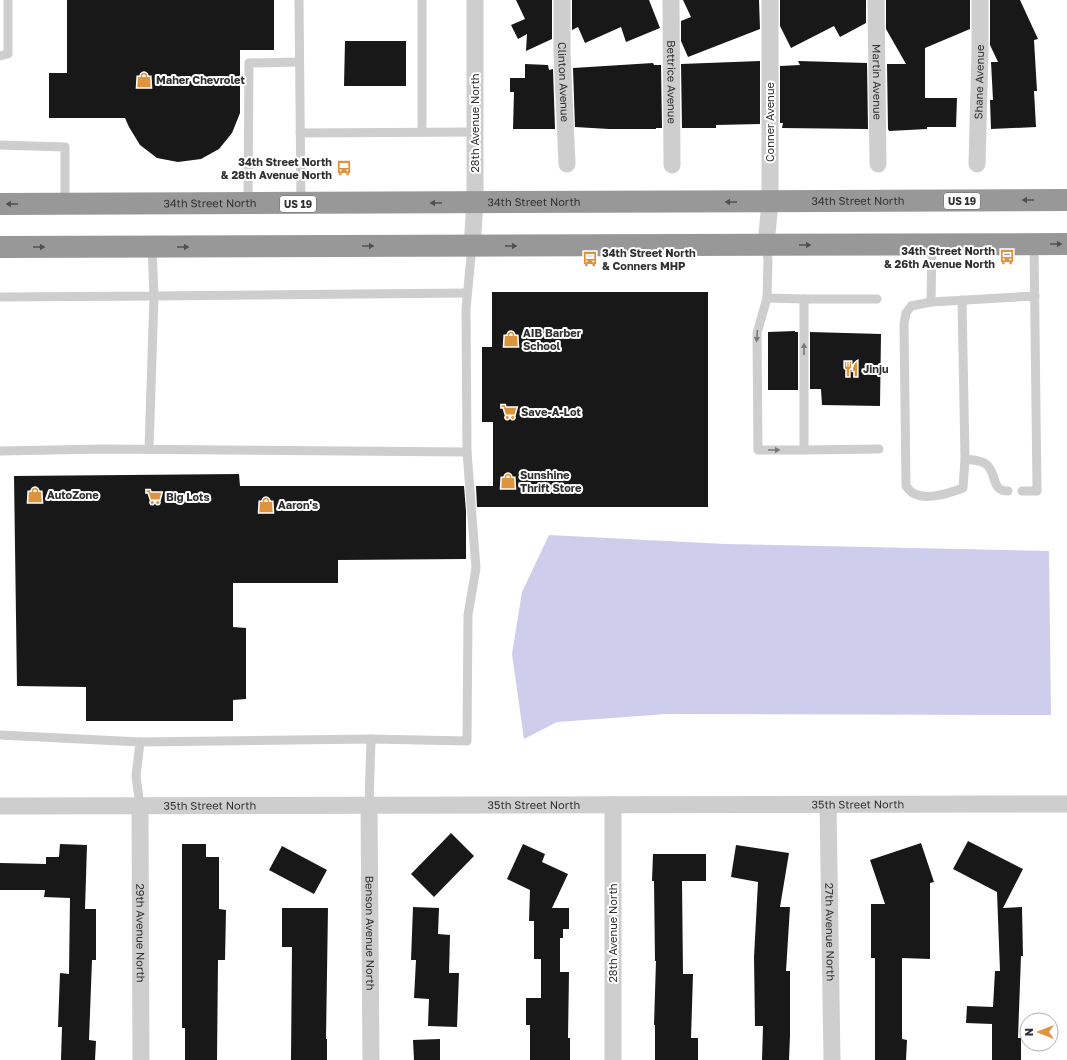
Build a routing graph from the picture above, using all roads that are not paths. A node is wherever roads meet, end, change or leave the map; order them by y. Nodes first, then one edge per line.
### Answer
1 (8, 0) edge
2 (299, 0) edge
3 (422, 0) edge
4 (475, 0) edge
5 (562, 0) edge
6 (671, 0) edge
7 (770, 0) edge
8 (876, 0) edge
9 (980, 0) edge
10 (0, 56) edge
11 (299, 62) junction
12 (422, 132) junction
13 (475, 132) junction
14 (300, 133) junction
15 (0, 145) edge
16 (568, 164) dead end
17 (878, 164) dead end
18 (977, 164) dead end
19 (672, 165) dead end
20 (1067, 200) edge
21 (770, 202) junction
22 (475, 203) junction
23 (0, 204) edge
24 (65, 204) junction
25 (248, 204) junction
26 (301, 204) junction
27 (766, 244) junction
28 (932, 244) junction
29 (1034, 244) junction
30 (1067, 244) edge
31 (472, 246) junction
32 (0, 247) edge
33 (152, 247) junction
34 (467, 293) junction
35 (154, 296) junction
36 (1035, 296) junction
37 (0, 297) edge
38 (767, 298) junction
39 (804, 299) junction
40 (877, 299) dead end
41 (962, 300) junction
42 (930, 302) junction
43 (149, 449) junction
44 (879, 449) dead end
45 (804, 450) junction
46 (0, 451) edge
47 (467, 452) junction
48 (965, 459) junction
49 (1008, 491) dead end
50 (1022, 491) dead end
51 (0, 735) edge
52 (371, 739) junction
53 (140, 742) junction
54 (1067, 804) edge
55 (370, 805) junction
56 (613, 805) junction
57 (828, 805) junction
58 (0, 806) edge
59 (140, 806) junction
60 (141, 1060) edge
61 (371, 1060) edge
62 (613, 1060) edge
63 (832, 1060) edge

1 - 10 lane
2 - 11 lane
3 - 12 lane
4 - 13 street, 28th Avenue North
5 - 16 street, Clinton Avenue
6 - 19 street, Bettrice Avenue
7 - 21 street, Conner Avenue
8 - 17 street, Martin Avenue
9 - 18 street, Shane Avenue
11 - 14 lane
11 - 25 lane
12 - 13 lane
12 - 14 lane
13 - 22 street, 28th Avenue North
14 - 26 lane
15 - 24 lane
20 -> 21 highway, 34th Street North / US 19
21 -> 22 highway, 34th Street North / US 19
21 - 27 street, Conner Avenue
22 -> 26 highway, 34th Street North / US 19
22 - 31 street, 28th Avenue North
24 -> 23 highway, 34th Street North / US 19
24 - 25 highway, 34th Street North / US 19
25 - 26 highway, 34th Street North / US 19
27 -> 28 highway
31 -> 27 highway
27 - 38 lane
28 - 29 highway
28 - 42 lane
29 -> 30 highway
29 - 36 lane
33 -> 31 highway
31 - 34 lane
32 -> 33 highway
33 - 35 lane
34 - 35 lane
34 - 47 lane
35 - 37 lane
35 - 43 lane
36 - 41 lane
36 - 50 lane
38 - 39 lane
38 -> 45 lane
39 - 40 lane
45 -> 39 lane
41 - 42 lane
41 - 48 lane
42 - 48 lane
43 - 46 lane
43 - 47 lane
44 - 45 lane
47 - 52 lane
48 - 49 lane
51 - 53 lane
52 - 53 lane
52 - 55 lane
53 - 59 lane
54 - 57 street, 35th Street North
55 - 56 street, 35th Street North
55 - 59 street, 35th Street North
55 - 61 street, Benson Avenue North
56 - 57 street, 35th Street North
56 - 62 street, 28th Avenue North
57 - 63 street, 27th Avenue North
58 - 59 street, 35th Street North
59 - 60 street, 29th Avenue North

